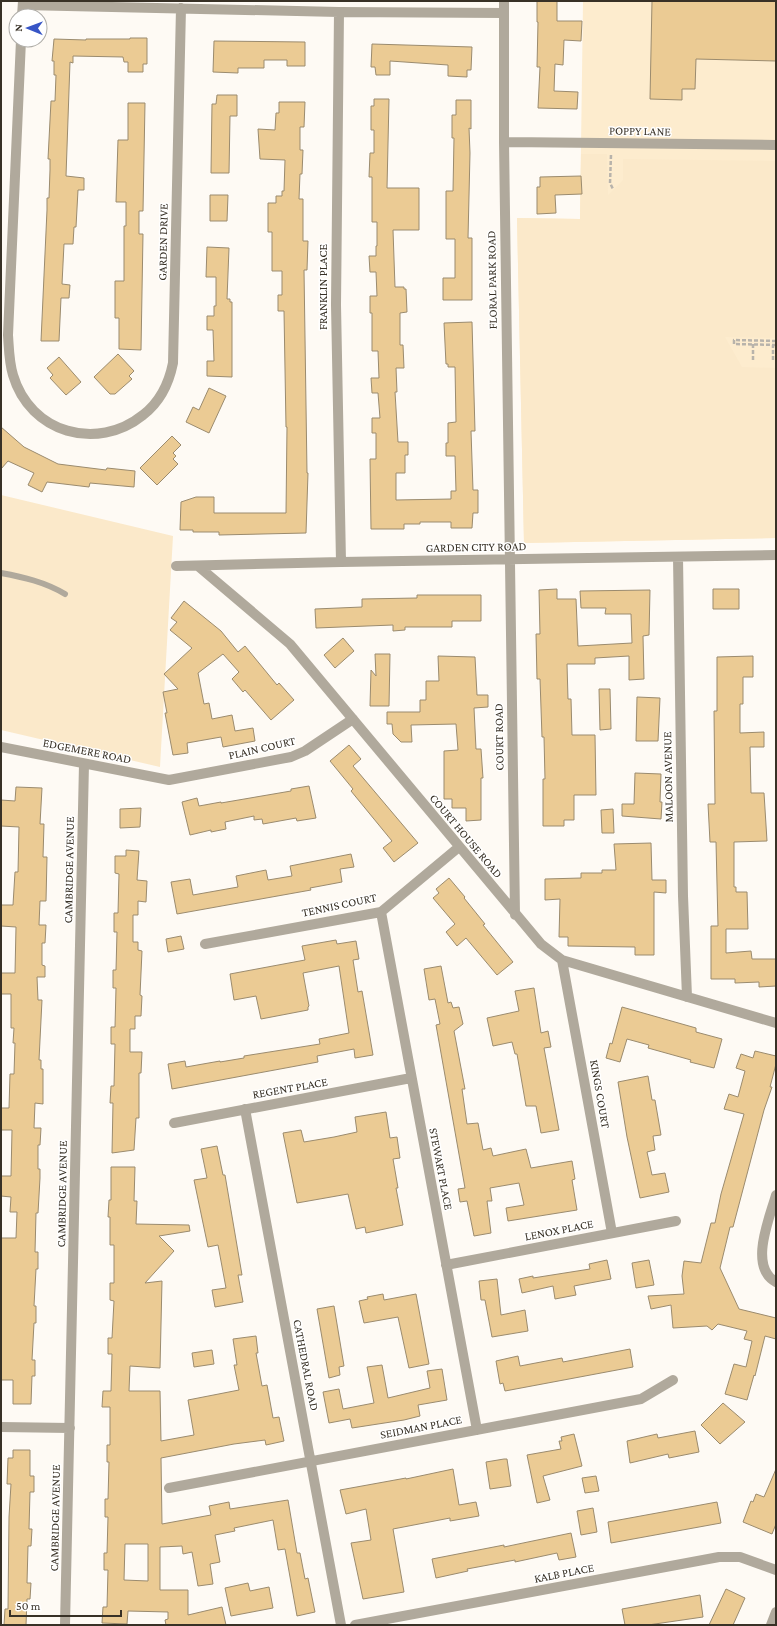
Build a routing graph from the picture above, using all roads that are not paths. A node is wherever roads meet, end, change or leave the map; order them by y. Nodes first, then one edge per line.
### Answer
1 (504, 1) edge
2 (23, 3) edge
3 (181, 8) junction
4 (339, 12) junction
5 (504, 13) junction
6 (21, 48) edge
7 (504, 142) junction
8 (776, 145) edge
9 (776, 555) edge
10 (678, 557) junction
11 (509, 559) junction
12 (341, 562) junction
13 (176, 566) dead end
14 (198, 566) junction
15 (1, 573) edge
16 (64, 594) dead end
17 (353, 719) junction
18 (1, 747) edge
19 (84, 764) junction
20 (169, 780) joint
21 (459, 847) junction
22 (381, 912) junction
23 (515, 915) junction
24 (205, 944) dead end
25 (562, 960) junction
26 (687, 997) junction
27 (776, 1023) edge
28 (411, 1078) junction
29 (245, 1109) junction
30 (174, 1123) dead end
31 (776, 1195) edge
32 (676, 1221) dead end
33 (612, 1233) junction
34 (446, 1265) junction
35 (776, 1282) edge
36 (673, 1380) dead end
37 (1, 1427) edge
38 (70, 1428) junction
39 (477, 1430) junction
40 (311, 1461) junction
41 (169, 1488) dead end
42 (776, 1570) edge
43 (776, 1612) edge
44 (65, 1625) edge
45 (341, 1625) edge
46 (355, 1625) edge
47 (771, 1625) edge

1 - 5 street, FLORAL PARK ROAD
2 - 3 street
3 - 4 street
3 - 6 street, GARDEN DRIVE
4 - 5 street
4 - 12 street, FRANKLIN PLACE
5 - 7 street, FLORAL PARK ROAD
7 - 8 street, POPPY LANE
7 - 11 street, FLORAL PARK ROAD
9 - 10 street, GARDEN CITY ROAD
10 - 11 street, GARDEN CITY ROAD
10 - 26 street, MALOON AVENUE
11 - 12 street, GARDEN CITY ROAD
11 - 23 street, COURT ROAD
12 - 14 street, GARDEN CITY ROAD
13 - 14 street, GARDEN CITY ROAD
14 - 17 street, COURT HOUSE ROAD
15 - 16 lane
17 - 20 street, PLAIN COURT
17 - 21 street, COURT HOUSE ROAD
18 - 19 street, EDGEMERE ROAD
19 - 20 street, EDGEMERE ROAD
19 - 38 street, CAMBRIDGE AVENUE
21 - 22 street, TENNIS COURT
21 - 23 street, COURT HOUSE ROAD
22 - 24 street, TENNIS COURT
22 - 28 street, STEWART PLACE
23 - 25 street, COURT HOUSE ROAD
25 - 26 street, COURT HOUSE ROAD
25 - 33 street, KINGS COURT
26 - 27 street, COURT HOUSE ROAD
28 - 29 street, REGENT PLACE
28 - 34 street, STEWART PLACE
29 - 30 street, REGENT PLACE
29 - 40 street, CATHEDRAL ROAD
31 - 35 street
32 - 33 street, LENOX PLACE
33 - 34 street, LENOX PLACE
34 - 39 street, STEWART PLACE
36 - 39 street, SEIDMAN PLACE
37 - 38 street
38 - 44 street, CAMBRIDGE AVENUE
39 - 40 street, SEIDMAN PLACE
40 - 41 street, SEIDMAN PLACE
40 - 45 street, CATHEDRAL ROAD
42 - 46 street, KALB PLACE
43 - 47 street

